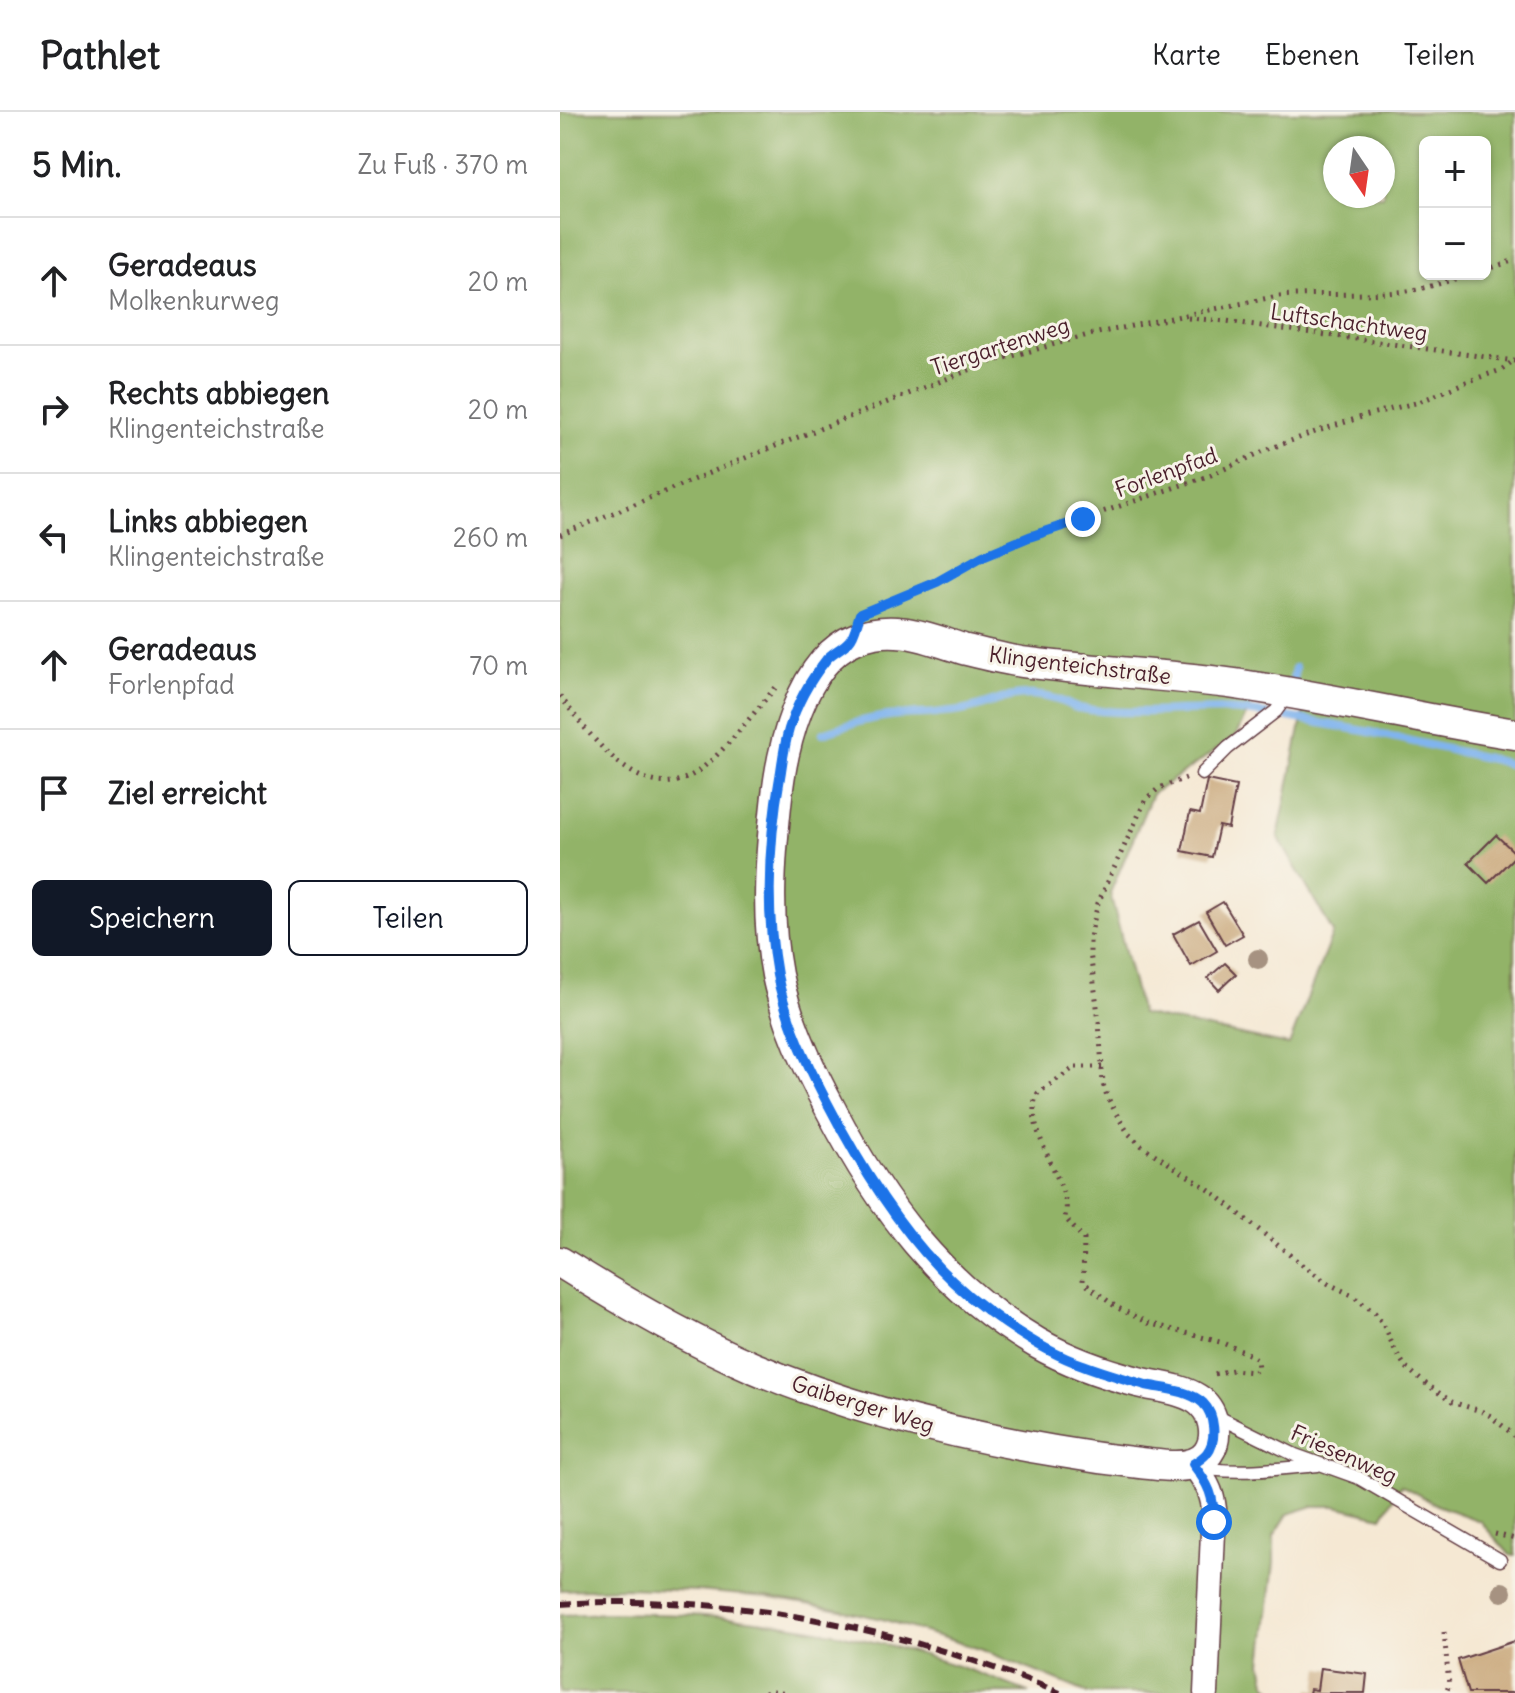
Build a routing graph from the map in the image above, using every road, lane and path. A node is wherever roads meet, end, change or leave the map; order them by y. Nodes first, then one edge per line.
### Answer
1 (1515, 260) edge
2 (1491, 268) edge
3 (1448, 280) edge
4 (1179, 317) junction
5 (1514, 361) edge
6 (560, 535) edge
7 (873, 608) dead end
8 (781, 681) dead end
9 (1283, 692) junction
10 (560, 696) edge
11 (1515, 734) edge
12 (1202, 774) joint
13 (1102, 1067) junction
14 (560, 1262) edge
15 (1205, 1376) dead end
16 (1210, 1413) junction
17 (1515, 1436) edge
18 (1193, 1464) junction
19 (1322, 1464) junction
20 (1500, 1560) dead end
21 (1444, 1632) dead end
22 (765, 1693) edge
23 (788, 1693) edge
24 (1206, 1693) edge
25 (1446, 1693) edge

1 - 2 path
3 - 4 path, Tiergartenweg
4 - 5 path, Luftschachtweg
4 - 6 path, Tiergartenweg
5 - 7 path, Forlenpfad
8 - 10 path
9 - 11 street, Klingenteichstraße
9 - 12 lane
9 - 16 street, Klingenteichstraße
12 - 13 path
13 - 15 path
13 - 17 path
14 - 18 street, Gaiberger Weg
16 - 18 street
16 - 19 lane, Friesenweg
18 - 19 lane
18 - 24 street
19 - 20 lane, Friesenweg
21 - 25 path
22 - 23 path

